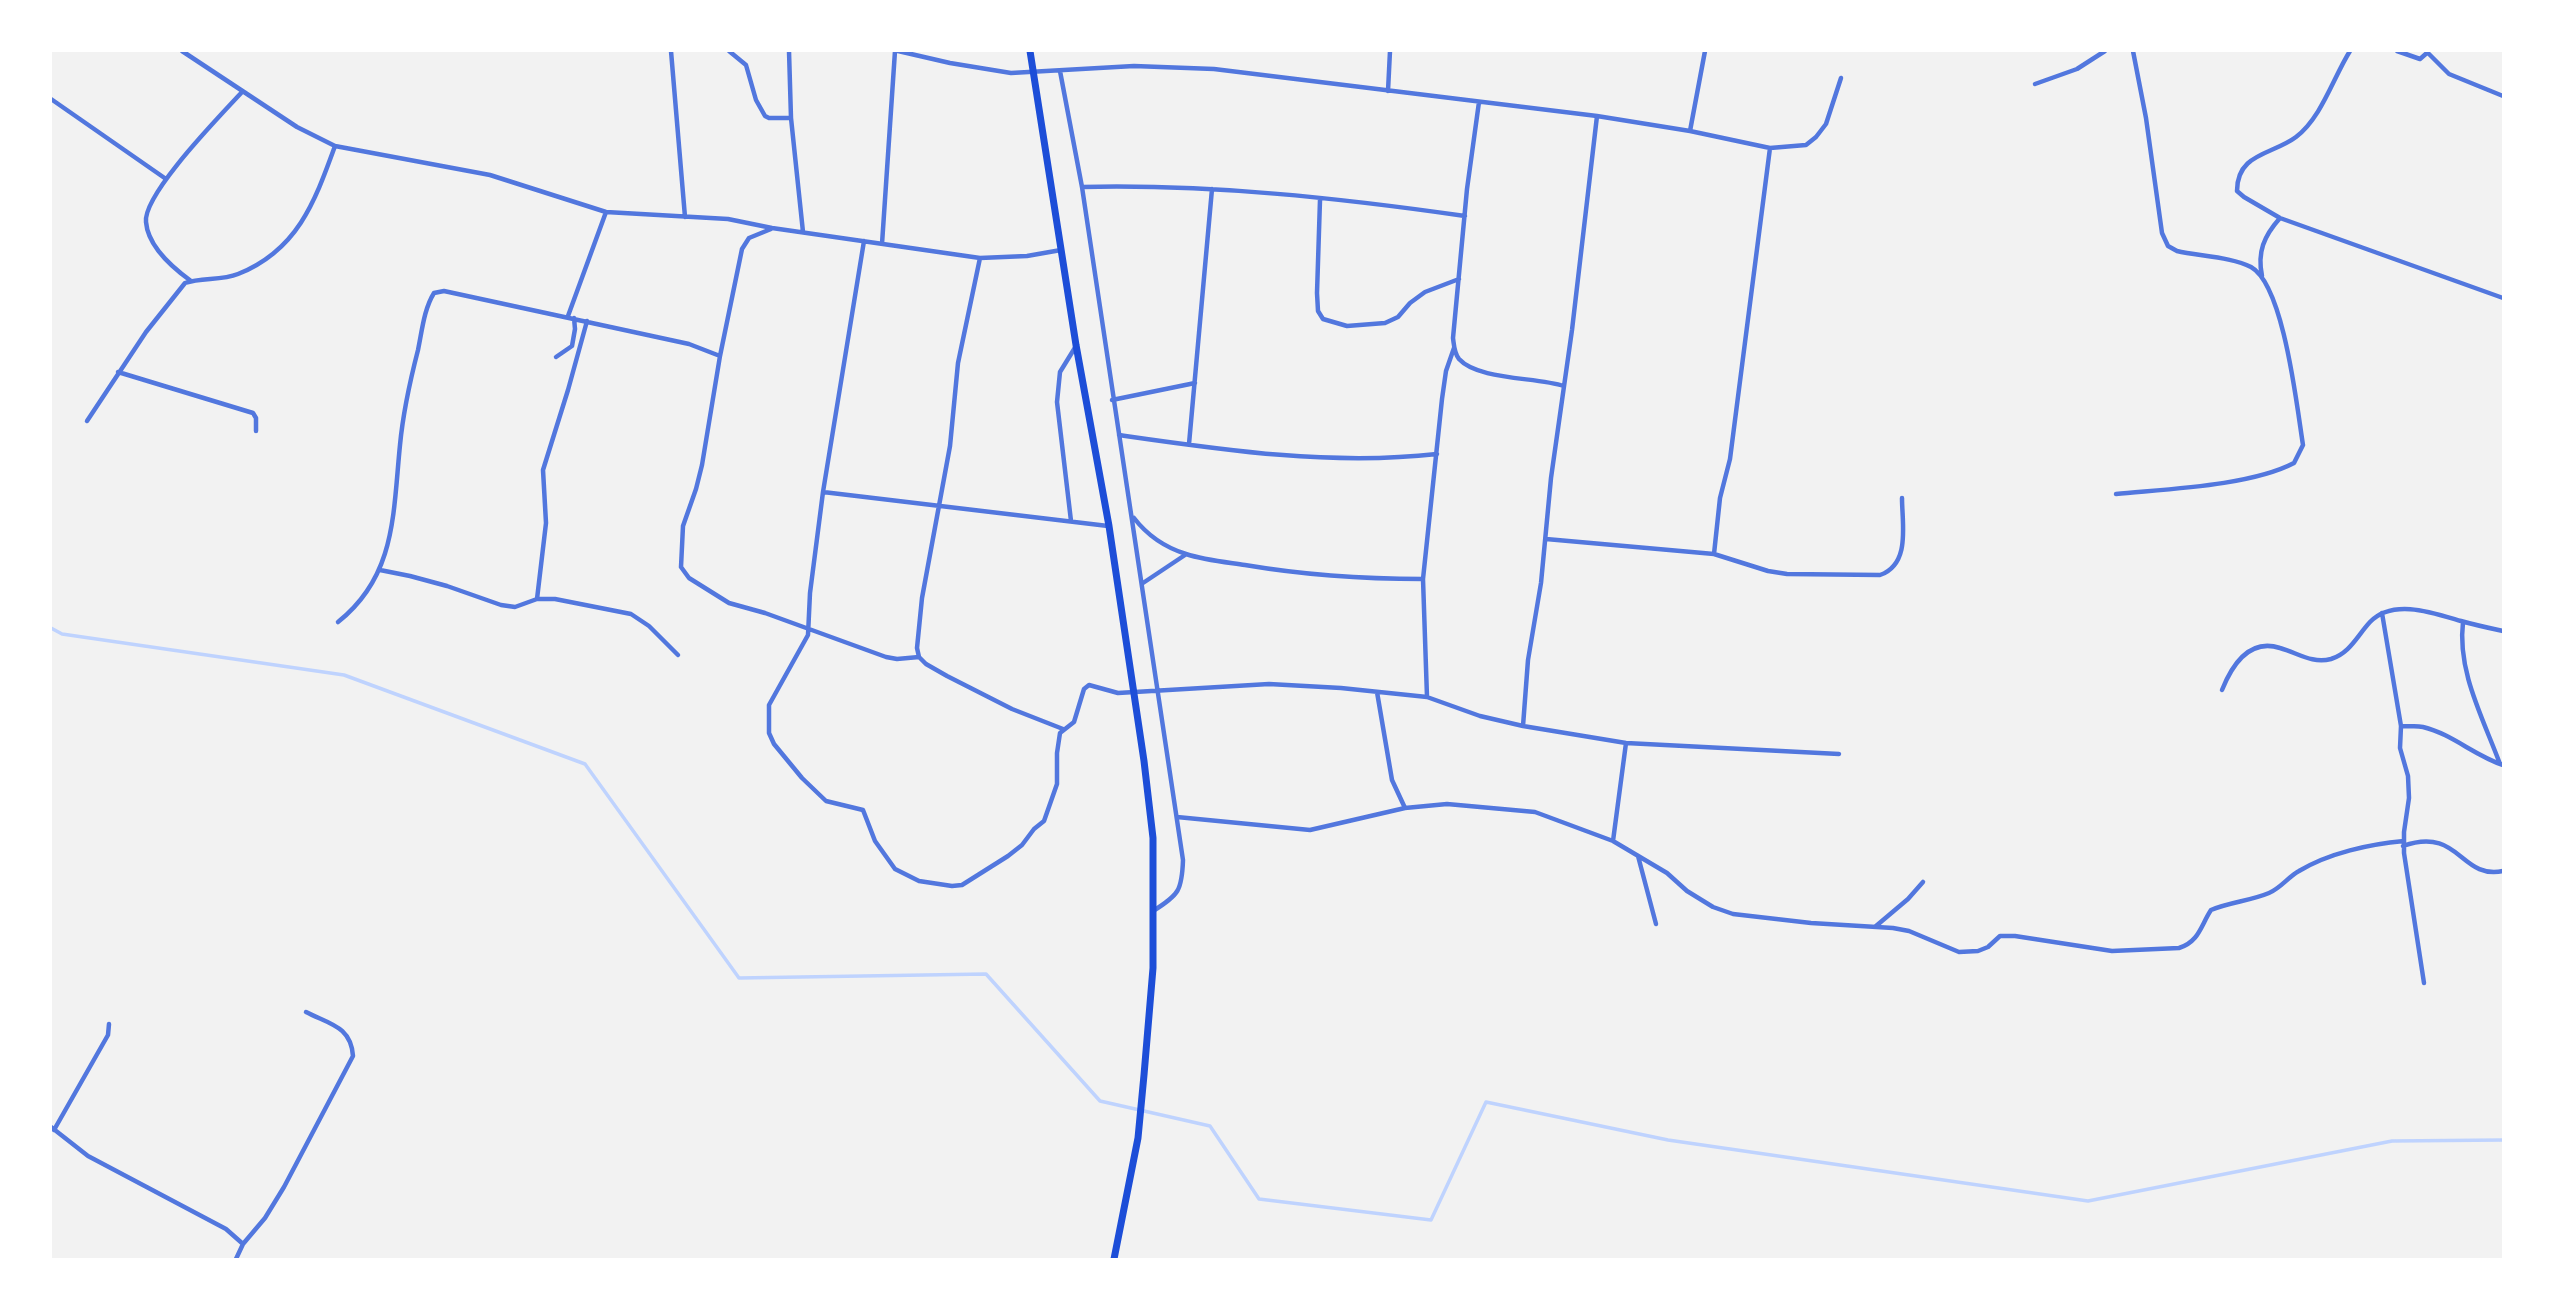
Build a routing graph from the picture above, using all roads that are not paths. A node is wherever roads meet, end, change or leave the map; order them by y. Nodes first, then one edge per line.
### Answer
1 (182, 51) edge
2 (671, 51) edge
3 (729, 51) edge
4 (789, 51) edge
5 (897, 51) edge
6 (1030, 51) edge
7 (1390, 51) edge
8 (1705, 51) edge
9 (2105, 51) edge
10 (2133, 51) edge
11 (2350, 51) edge
12 (2397, 51) edge
13 (2428, 52) edge
14 (1060, 71) junction
15 (1034, 73) junction
16 (1841, 78) dead end
17 (2035, 84) dead end
18 (1388, 91) junction
19 (242, 92) junction
20 (2503, 96) edge
21 (51, 99) edge
22 (1479, 102) junction
23 (1597, 116) junction
24 (791, 118) junction
25 (1690, 131) junction
26 (335, 146) junction
27 (1770, 148) junction
28 (166, 179) junction
29 (1082, 187) junction
30 (1212, 189) junction
31 (1320, 199) junction
32 (606, 212) junction
33 (1465, 216) junction
34 (685, 217) junction
35 (2280, 218) junction
36 (772, 228) junction
37 (803, 232) junction
38 (864, 241) junction
39 (883, 244) junction
40 (1061, 250) junction
41 (979, 258) junction
42 (2262, 276) junction
43 (1459, 279) junction
44 (191, 281) junction
45 (2503, 298) edge
46 (571, 317) junction
47 (587, 321) junction
48 (1076, 345) junction
49 (1454, 347) junction
50 (720, 356) junction
51 (556, 357) dead end
52 (118, 372) junction
53 (1195, 383) junction
54 (1564, 386) junction
55 (1112, 400) junction
56 (87, 421) dead end
57 (256, 431) dead end
58 (1119, 435) junction
59 (1189, 444) junction
60 (1437, 454) junction
61 (823, 492) junction
62 (2116, 494) dead end
63 (1902, 498) dead end
64 (940, 505) junction
65 (1132, 515) junction
66 (1071, 521) junction
67 (1109, 526) junction
68 (1546, 539) junction
69 (1186, 554) junction
70 (1714, 554) junction
71 (380, 570) junction
72 (1423, 579) junction
73 (1142, 583) junction
74 (537, 599) junction
75 (2382, 613) junction
76 (338, 622) dead end
77 (2463, 622) junction
78 (808, 628) junction
79 (2503, 631) edge
80 (678, 656) dead end
81 (919, 657) junction
82 (1156, 690) junction
83 (2222, 690) dead end
84 (1133, 691) junction
85 (1377, 692) junction
86 (1427, 697) junction
87 (1523, 726) junction
88 (2401, 726) junction
89 (1063, 729) junction
90 (1626, 743) junction
91 (1839, 754) dead end
92 (2501, 764) edge
93 (1405, 808) junction
94 (1177, 817) junction
95 (1613, 841) junction
96 (2404, 843) junction
97 (1638, 855) junction
98 (2503, 871) edge
99 (1923, 882) dead end
100 (1153, 911) junction
101 (1656, 924) dead end
102 (1875, 926) junction
103 (2424, 983) dead end
104 (306, 1012) dead end
105 (109, 1024) dead end
106 (52, 1128) edge
107 (243, 1244) junction
108 (236, 1259) edge
109 (1114, 1259) edge

1 - 19 street
2 - 34 street
3 - 24 street
4 - 24 street
5 - 15 street
5 - 39 street
6 - 15 highway
7 - 18 street
8 - 25 street
9 - 17 street
10 - 42 street
11 - 35 street
12 - 13 street
13 - 20 street
14 - 15 street
14 - 18 street
14 - 29 street
15 - 40 highway
16 - 27 street
18 - 22 street
19 - 26 street
19 - 28 street
21 - 28 street
22 - 23 street
22 - 33 street
23 - 25 street
23 - 54 street
24 - 37 street
25 - 27 street
26 - 32 street
26 - 44 street
27 - 70 street
28 - 44 street
29 - 30 street
29 - 55 street
30 - 31 street
30 - 53 street
31 - 33 street
31 - 43 street
32 - 34 street
32 - 46 street
33 - 43 street
34 - 36 street
35 - 42 street
35 - 45 street
36 - 37 street
36 - 50 street
37 - 38 street
38 - 39 street
38 - 61 street
39 - 41 street
40 - 41 street
40 - 48 highway
41 - 64 street
42 - 62 street
43 - 49 street
44 - 52 street
46 - 47 street
46 - 51 street
46 - 71 street
47 - 50 street
47 - 74 street
48 - 66 street
48 - 67 highway
49 - 54 street
49 - 60 street
50 - 78 street
52 - 56 street
52 - 57 street
53 - 55 street
53 - 59 street
54 - 68 street
55 - 58 street
58 - 59 street
58 - 65 street
59 - 60 street
60 - 72 street
61 - 64 street
61 - 78 street
63 - 70 street
64 - 66 street
64 - 81 street
65 - 69 street
65 - 73 street
66 - 67 street
67 - 84 highway
68 - 70 street
68 - 87 street
69 - 72 street
69 - 73 street
71 - 74 street
71 - 76 street
72 - 86 street
73 - 82 street
74 - 80 street
75 - 77 street
75 - 83 street
75 - 88 street
77 - 79 street
77 - 92 street
78 - 81 street
78 - 89 street
81 - 89 street
82 - 84 street
82 - 85 street
82 - 94 street
84 - 89 street
84 - 100 highway
85 - 86 street
85 - 93 street
86 - 87 street
87 - 90 street
88 - 92 street
88 - 96 street
90 - 91 street
90 - 95 street
93 - 94 street
93 - 95 street
94 - 100 street
95 - 97 street
96 - 98 street
96 - 102 street
96 - 103 street
97 - 101 street
97 - 102 street
99 - 102 street
100 - 109 highway
104 - 107 street
105 - 106 street
106 - 107 street
107 - 108 street

